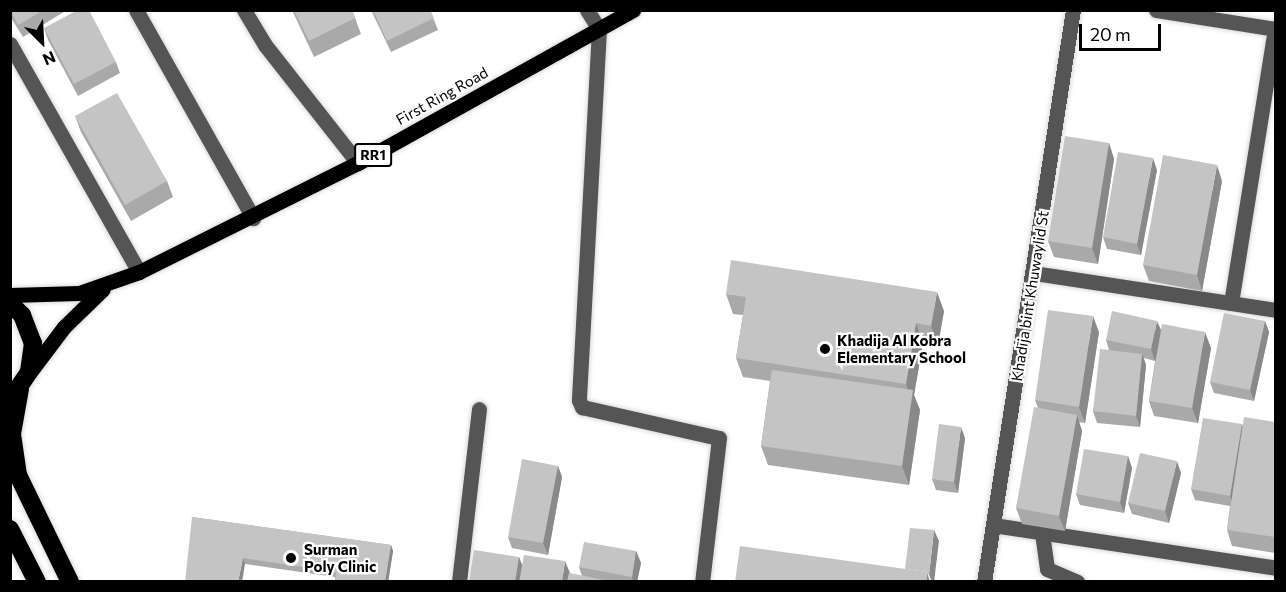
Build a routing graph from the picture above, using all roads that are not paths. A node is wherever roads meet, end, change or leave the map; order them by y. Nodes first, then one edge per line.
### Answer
1 (136, 10) edge
2 (244, 10) edge
3 (586, 10) edge
4 (633, 10) edge
5 (1073, 10) edge
6 (1156, 10) edge
7 (599, 29) junction
8 (1275, 29) edge
9 (10, 44) edge
10 (358, 164) junction
11 (253, 218) junction
12 (139, 273) junction
13 (1034, 273) junction
14 (105, 287) junction
15 (10, 295) edge
16 (10, 303) edge
17 (1231, 303) junction
18 (1275, 310) edge
19 (29, 372) junction
20 (15, 393) edge
21 (479, 409) dead end
22 (993, 525) junction
23 (10, 529) edge
24 (1042, 533) junction
25 (1275, 568) edge
26 (37, 582) edge
27 (70, 582) edge
28 (459, 582) edge
29 (702, 582) edge
30 (984, 582) edge
31 (1077, 582) edge

1 - 11 street
2 - 10 street
3 - 7 street
4 - 7 main road, First Ring Road / RR1
5 - 13 street, Khadīja bint Khuwaylid St
6 - 8 street
7 - 10 main road, First Ring Road / RR1
7 - 29 street
8 - 17 street
9 - 12 street
10 - 11 main road, First Ring Road / RR1
11 - 12 main road, First Ring Road / RR1
12 - 14 main road, First Ring Road / RR1
13 - 17 street
13 - 22 street, Khadīja bint Khuwaylid St
14 - 15 main road
14 - 19 main road
16 - 19 highway
17 - 18 street
19 - 20 highway
20 - 27 highway
21 - 28 street
22 - 24 street
22 - 30 street, Khadīja bint Khuwaylid St
23 - 26 highway
24 - 25 street
24 - 31 street

